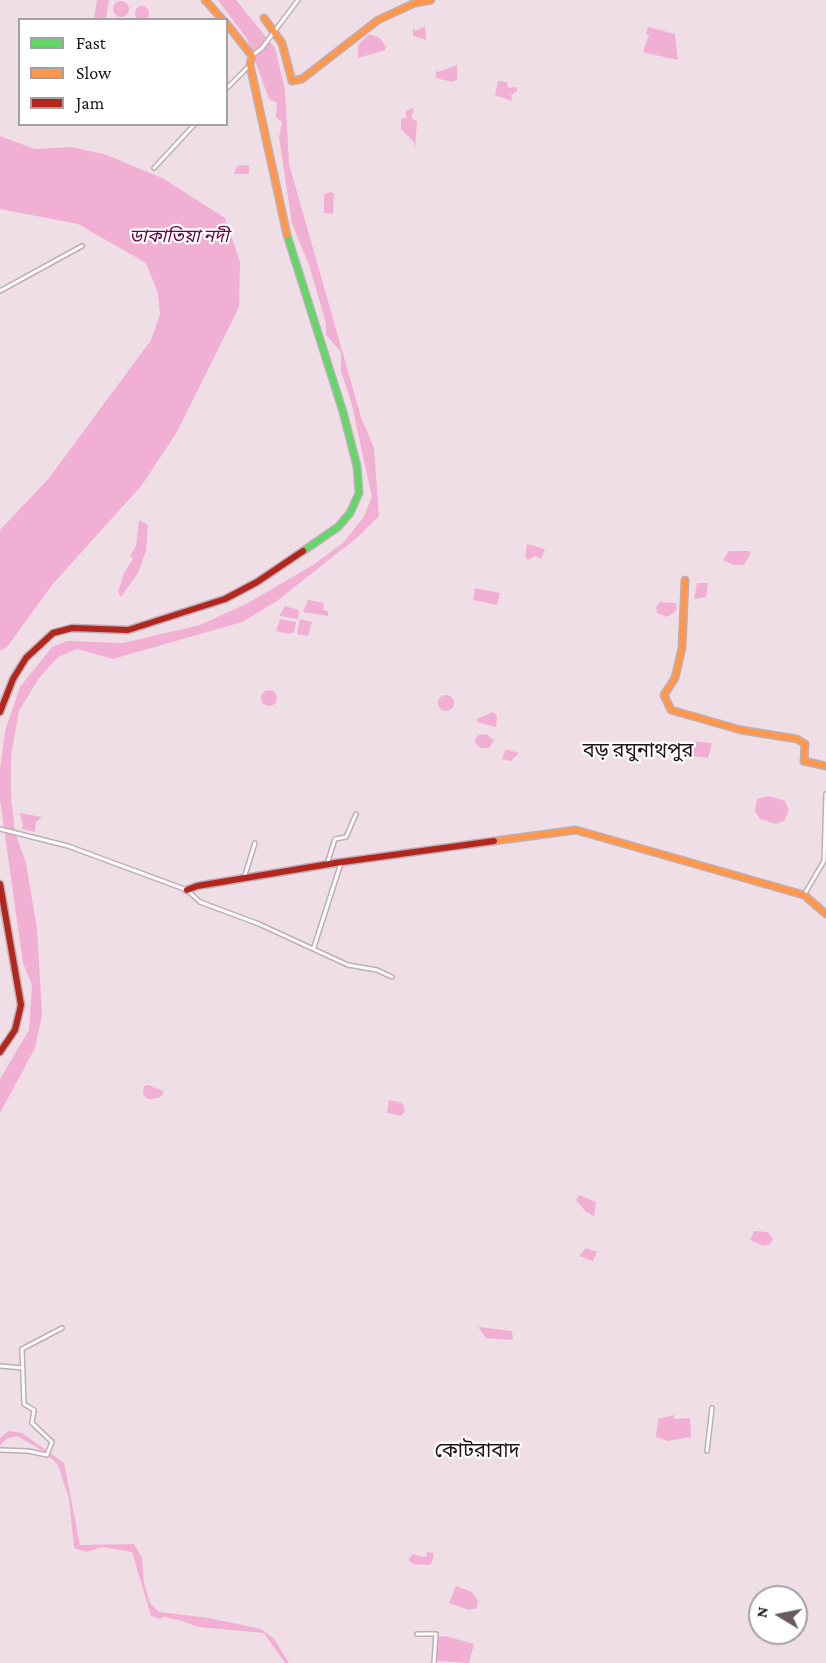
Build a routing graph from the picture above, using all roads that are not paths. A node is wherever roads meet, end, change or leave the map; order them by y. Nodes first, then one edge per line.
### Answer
1 (205, 0) edge
2 (298, 0) edge
3 (431, 0) edge
4 (221, 18) edge
5 (264, 18) dead end
6 (228, 26) edge
7 (274, 32) junction
8 (252, 56) junction
9 (250, 65) junction
10 (228, 87) edge
11 (193, 126) edge
12 (154, 168) dead end
13 (82, 246) dead end
14 (0, 291) edge
15 (685, 580) dead end
16 (0, 712) edge
17 (826, 766) edge
18 (826, 794) edge
19 (356, 814) dead end
20 (0, 829) edge
21 (255, 843) dead end
22 (341, 863) junction
23 (327, 864) junction
24 (244, 878) junction
25 (0, 884) edge
26 (187, 891) junction
27 (804, 895) junction
28 (826, 914) edge
29 (314, 948) junction
30 (392, 977) dead end
31 (0, 1052) edge
32 (62, 1328) dead end
33 (0, 1366) edge
34 (22, 1368) junction
35 (712, 1408) dead end
36 (0, 1450) edge
37 (707, 1451) dead end
38 (417, 1634) dead end
39 (434, 1663) edge

1 - 4 street
2 - 7 street
3 - 7 street
5 - 7 street
6 - 8 street
7 - 8 street
8 - 9 street
9 - 10 street
9 - 16 street
11 - 12 street
13 - 14 street
15 - 17 street
18 - 27 street
19 - 23 street
20 - 26 street
21 - 24 street
22 - 23 street
22 - 27 street
22 - 29 street
23 - 24 street
24 - 26 street
25 - 31 street
26 - 29 street
27 - 28 street
29 - 30 street
32 - 34 street
33 - 34 street
34 - 36 street
35 - 37 street
38 - 39 street

